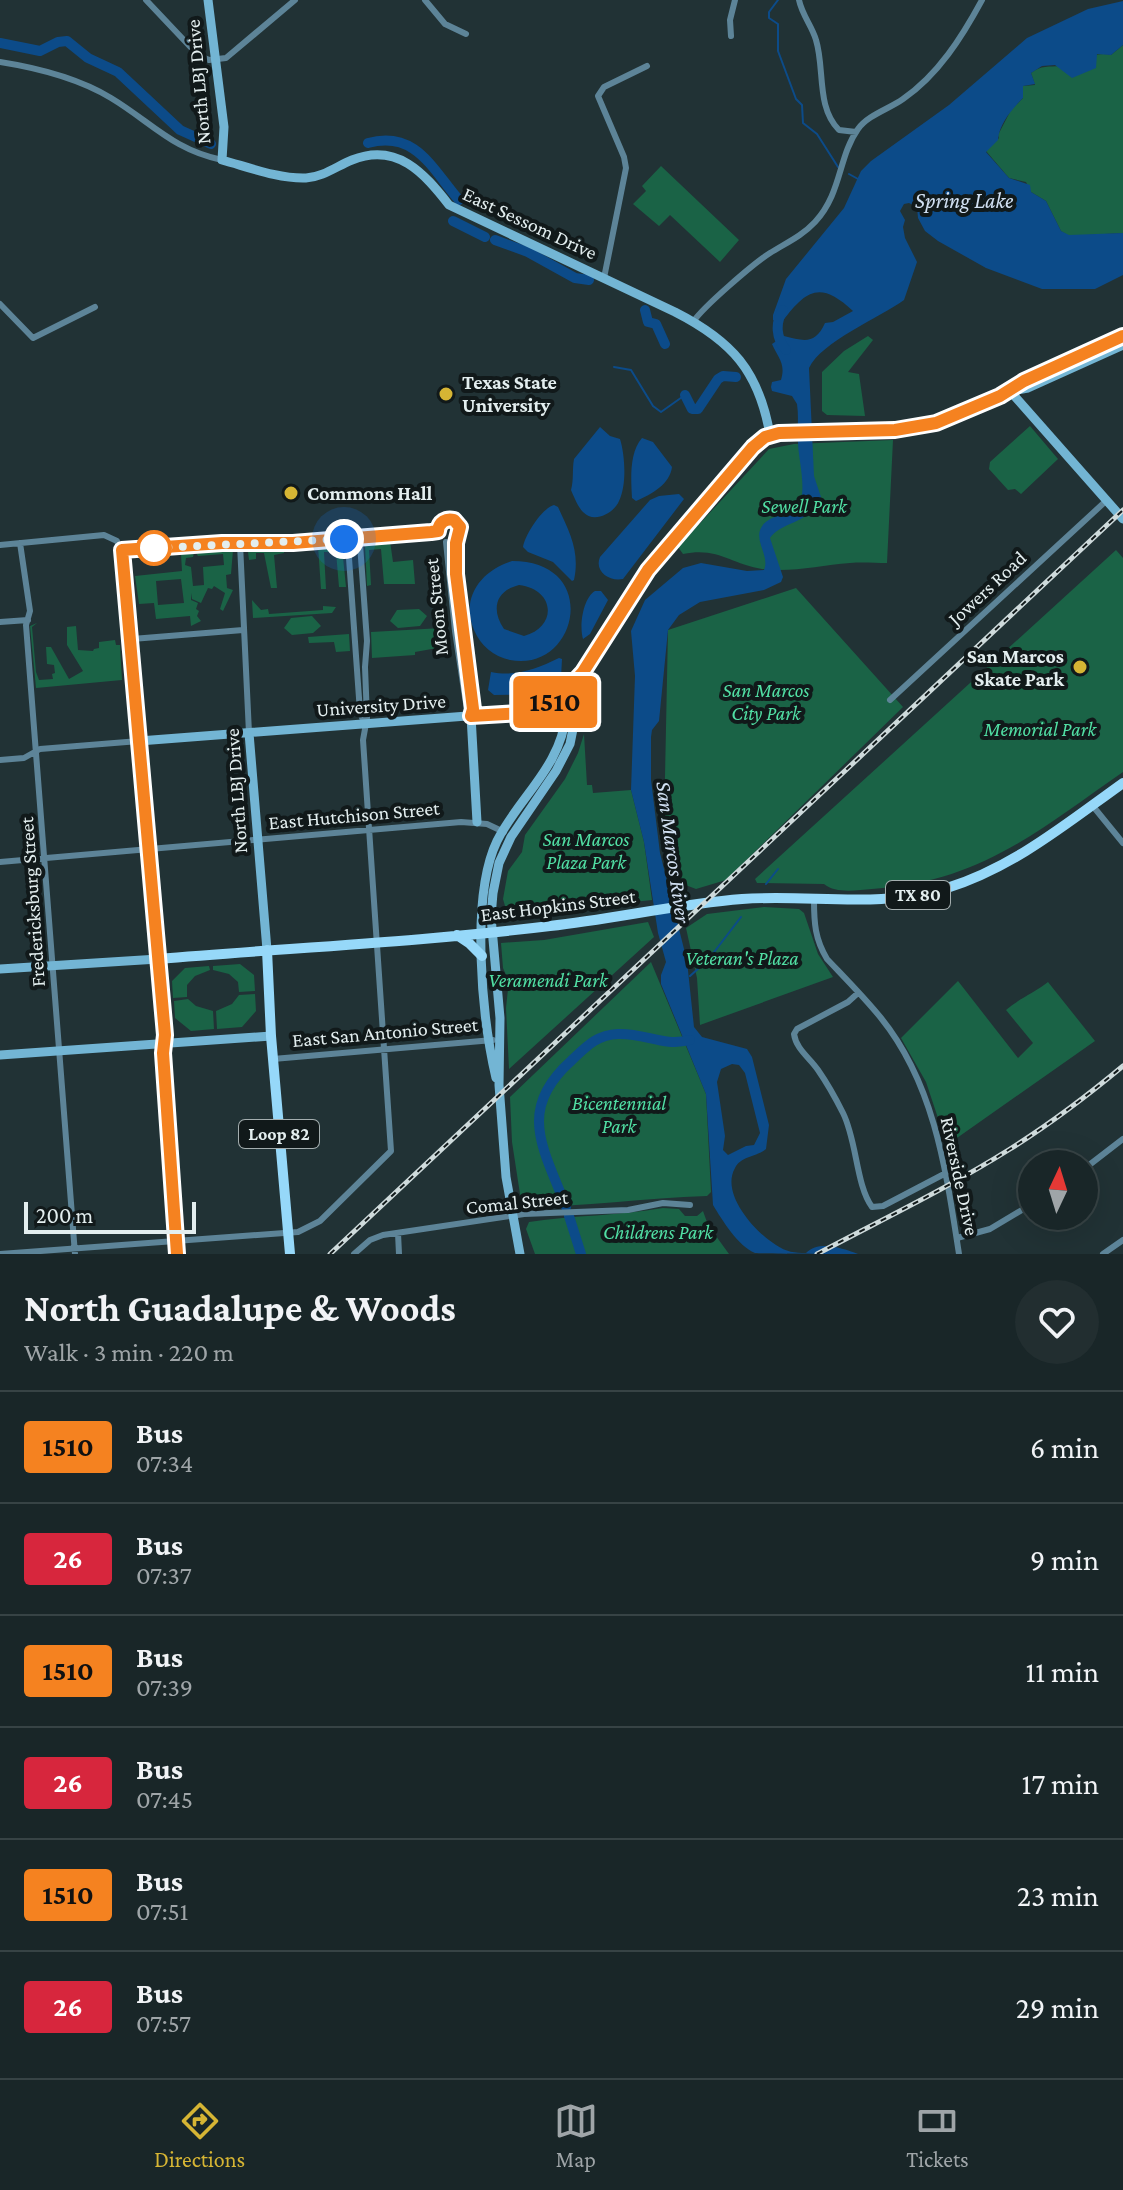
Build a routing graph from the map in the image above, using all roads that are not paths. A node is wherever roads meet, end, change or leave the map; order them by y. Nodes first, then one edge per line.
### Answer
1 (146, 0) edge
2 (208, 0) edge
3 (295, 0) edge
4 (425, 0) edge
5 (735, 0) edge
6 (799, 0) edge
7 (982, 0) edge
8 (466, 34) dead end
9 (731, 36) dead end
10 (215, 60) junction
11 (0, 62) edge
12 (647, 66) dead end
13 (856, 132) junction
14 (222, 160) junction
15 (604, 278) junction
16 (0, 304) edge
17 (95, 307) dead end
18 (693, 322) junction
19 (1123, 334) edge
20 (1123, 348) edge
21 (1096, 353) junction
22 (1010, 391) junction
23 (770, 435) junction
24 (1107, 500) junction
25 (1121, 515) edge
26 (438, 531) junction
27 (352, 538) junction
28 (457, 540) junction
29 (446, 542) junction
30 (20, 543) junction
31 (240, 544) junction
32 (0, 545) edge
33 (122, 550) junction
34 (362, 563) junction
35 (350, 564) junction
36 (28, 620) junction
37 (0, 622) edge
38 (243, 630) junction
39 (132, 639) junction
40 (367, 641) junction
41 (355, 643) junction
42 (583, 672) junction
43 (890, 700) dead end
44 (572, 708) junction
45 (537, 712) junction
46 (471, 716) junction
47 (365, 725) junction
48 (249, 733) junction
49 (139, 741) junction
50 (36, 750) junction
51 (0, 760) edge
52 (1123, 783) edge
53 (1092, 805) junction
54 (477, 822) junction
55 (368, 830) junction
56 (507, 834) junction
57 (258, 839) junction
58 (1123, 843) edge
59 (148, 849) junction
60 (45, 858) junction
61 (0, 862) edge
62 (814, 900) junction
63 (487, 932) junction
64 (457, 935) junction
65 (377, 941) junction
66 (267, 950) junction
67 (482, 956) junction
68 (158, 959) junction
69 (53, 965) junction
70 (0, 969) edge
71 (858, 993) junction
72 (271, 1036) junction
73 (494, 1040) junction
74 (164, 1044) junction
75 (384, 1050) junction
76 (60, 1051) junction
77 (0, 1055) edge
78 (273, 1059) junction
79 (1123, 1139) edge
80 (1098, 1158) edge
81 (946, 1173) junction
82 (690, 1205) dead end
83 (1018, 1212) edge
84 (511, 1216) junction
85 (288, 1233) junction
86 (398, 1233) junction
87 (957, 1238) junction
88 (176, 1240) junction
89 (1123, 1240) edge
90 (75, 1251) edge
91 (0, 1254) edge
92 (177, 1254) edge
93 (290, 1254) edge
94 (354, 1254) edge
95 (399, 1254) edge
96 (520, 1254) edge
97 (959, 1254) edge
98 (1103, 1254) edge

1 - 10 street
2 - 10 main road, North LBJ Drive
3 - 10 street
4 - 8 street
5 - 9 street
6 - 13 street
7 - 13 street
10 - 14 main road, North LBJ Drive
11 - 14 street
12 - 15 street
13 - 18 street
14 - 15 main road, East Sessom Drive
15 - 18 main road, East Sessom Drive
16 - 17 street
18 - 23 main road, East Sessom Drive
19 - 21 main road
20 - 21 main road
21 - 22 main road
22 - 23 main road
22 - 24 main road
23 - 42 main road
24 - 25 main road
24 - 43 street, Jowers Road
26 - 27 street
26 - 28 street
26 - 29 street
27 - 31 street
27 - 34 street
27 - 35 street
28 - 29 street
28 - 46 street, Moon Street
29 - 46 street, Moon Street
30 - 32 street
30 - 33 street
30 - 36 street, Fredericksburg Street
31 - 33 street
31 - 38 street, North LBJ Drive
33 - 39 street
34 - 35 street
34 - 40 street
35 - 41 street
36 - 37 street
36 - 50 street, Fredericksburg Street
38 - 39 street
38 - 48 street, North LBJ Drive
39 - 49 street
40 - 41 street
40 - 47 street
41 - 47 street
42 - 44 main road
42 - 45 main road
44 - 45 main road, University Drive
44 - 56 main road
45 - 46 main road, University Drive
46 - 47 main road, University Drive
46 - 54 main road, Moon Street
47 - 48 main road, University Drive
47 - 55 street
48 - 49 main road, University Drive
48 - 57 main road, North LBJ Drive / Loop 82
49 - 50 street
49 - 59 main road
50 - 51 street
50 - 60 street, Fredericksburg Street
52 - 53 main road, East Hopkins Street / TX 80
53 - 58 street
53 - 62 main road, East Hopkins Street / TX 80
54 - 55 street, East Hutchison Street
54 - 56 street, East Hutchison Street
55 - 57 street, East Hutchison Street
55 - 65 street
56 - 63 main road
57 - 59 street, East Hutchison Street
57 - 66 main road, North LBJ Drive / Loop 82
59 - 60 street, East Hutchison Street
59 - 68 main road
60 - 61 street, East Hutchison Street
60 - 69 street, Fredericksburg Street
62 - 63 main road, East Hopkins Street / TX 80
62 - 71 street, Riverside Drive
63 - 64 main road, East Hopkins Street / TX 80
63 - 67 main road
63 - 73 main road
64 - 65 main road, East Hopkins Street / TX 80
64 - 67 main road
65 - 66 main road, East Hopkins Street / TX 80
65 - 75 street
66 - 68 main road, East Hopkins Street / TX 80
66 - 72 main road, North LBJ Drive / Loop 82
67 - 73 main road
68 - 69 main road
68 - 74 main road
69 - 70 main road
69 - 76 street, Fredericksburg Street
71 - 81 street, Riverside Drive
71 - 81 street
72 - 74 main road, East San Antonio Street
72 - 78 main road, Loop 82
73 - 75 street, East San Antonio Street
73 - 84 main road
74 - 76 main road, East San Antonio Street
74 - 88 main road
75 - 78 street, East San Antonio Street
75 - 85 street
76 - 77 main road, East San Antonio Street
76 - 90 street, Fredericksburg Street
78 - 85 main road, Loop 82
79 - 80 street
81 - 87 street, Riverside Drive
82 - 84 street, Comal Street
83 - 87 street
84 - 86 street, Comal Street
84 - 96 main road
85 - 88 street
85 - 93 main road, Loop 82
86 - 94 street, Comal Street
86 - 95 street
87 - 97 street, Riverside Drive
88 - 90 street
88 - 92 main road
89 - 98 street
90 - 91 street

